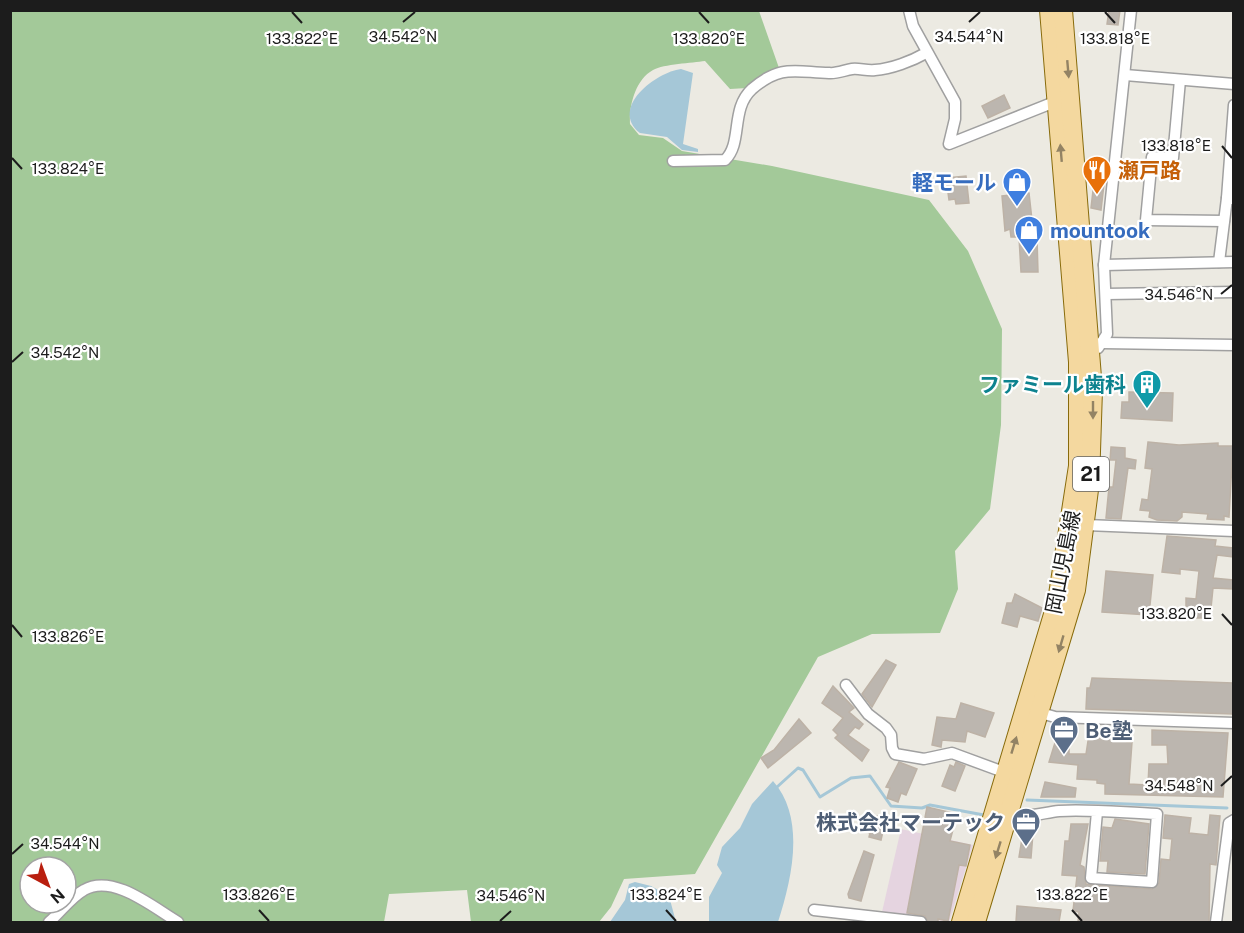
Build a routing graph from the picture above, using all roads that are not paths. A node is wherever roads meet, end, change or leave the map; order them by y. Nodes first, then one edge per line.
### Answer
1 (909, 10) edge
2 (1049, 10) edge
3 (1063, 10) edge
4 (1131, 10) edge
5 (926, 53) junction
6 (1125, 75) junction
7 (1180, 80) junction
8 (1233, 84) edge
9 (1057, 101) junction
10 (1233, 105) edge
11 (1065, 122) junction
12 (1232, 142) edge
13 (673, 161) dead end
14 (1230, 198) edge
15 (1224, 221) junction
16 (1219, 262) junction
17 (1233, 262) edge
18 (1104, 265) junction
19 (1233, 292) edge
20 (1106, 294) junction
21 (1233, 345) edge
22 (1090, 354) junction
23 (1086, 525) junction
24 (1233, 531) edge
25 (846, 686) dead end
26 (1033, 711) junction
27 (1233, 723) edge
28 (1013, 776) junction
29 (1002, 812) junction
30 (1097, 812) junction
31 (1233, 819) edge
32 (814, 910) dead end
33 (167, 919) edge
34 (49, 922) edge
35 (178, 922) edge
36 (921, 922) edge
37 (961, 922) edge
38 (976, 922) edge
39 (1216, 922) edge

1 - 5 street
2 - 9 main road, 岡山児島線 / 21
3 -> 11 main road, 岡山児島線 / 21
4 - 6 street
5 - 9 street
5 - 13 street
6 - 7 street
6 - 18 street
7 - 8 street
7 - 15 street
9 - 11 main road, 岡山児島線 / 21
10 - 12 street
11 - 22 main road, 岡山児島線 / 21
12 - 14 street
14 - 15 street
15 - 16 street
16 - 17 street
16 - 18 street
18 - 20 street
19 - 20 street
20 - 22 street
21 - 22 street
22 -> 23 main road, 岡山児島線 / 21
22 - 26 main road, 岡山児島線 / 21
23 - 24 street
23 -> 26 main road, 岡山児島線 / 21
25 - 28 street
26 - 27 street
26 - 28 main road, 岡山児島線 / 21
28 - 29 main road, 岡山児島線 / 21
29 - 30 street
29 - 37 main road, 岡山児島線 / 21
29 -> 38 main road, 岡山児島線 / 21
30 - 30 street
31 - 39 street
32 - 36 street
33 - 34 street
33 - 35 street

